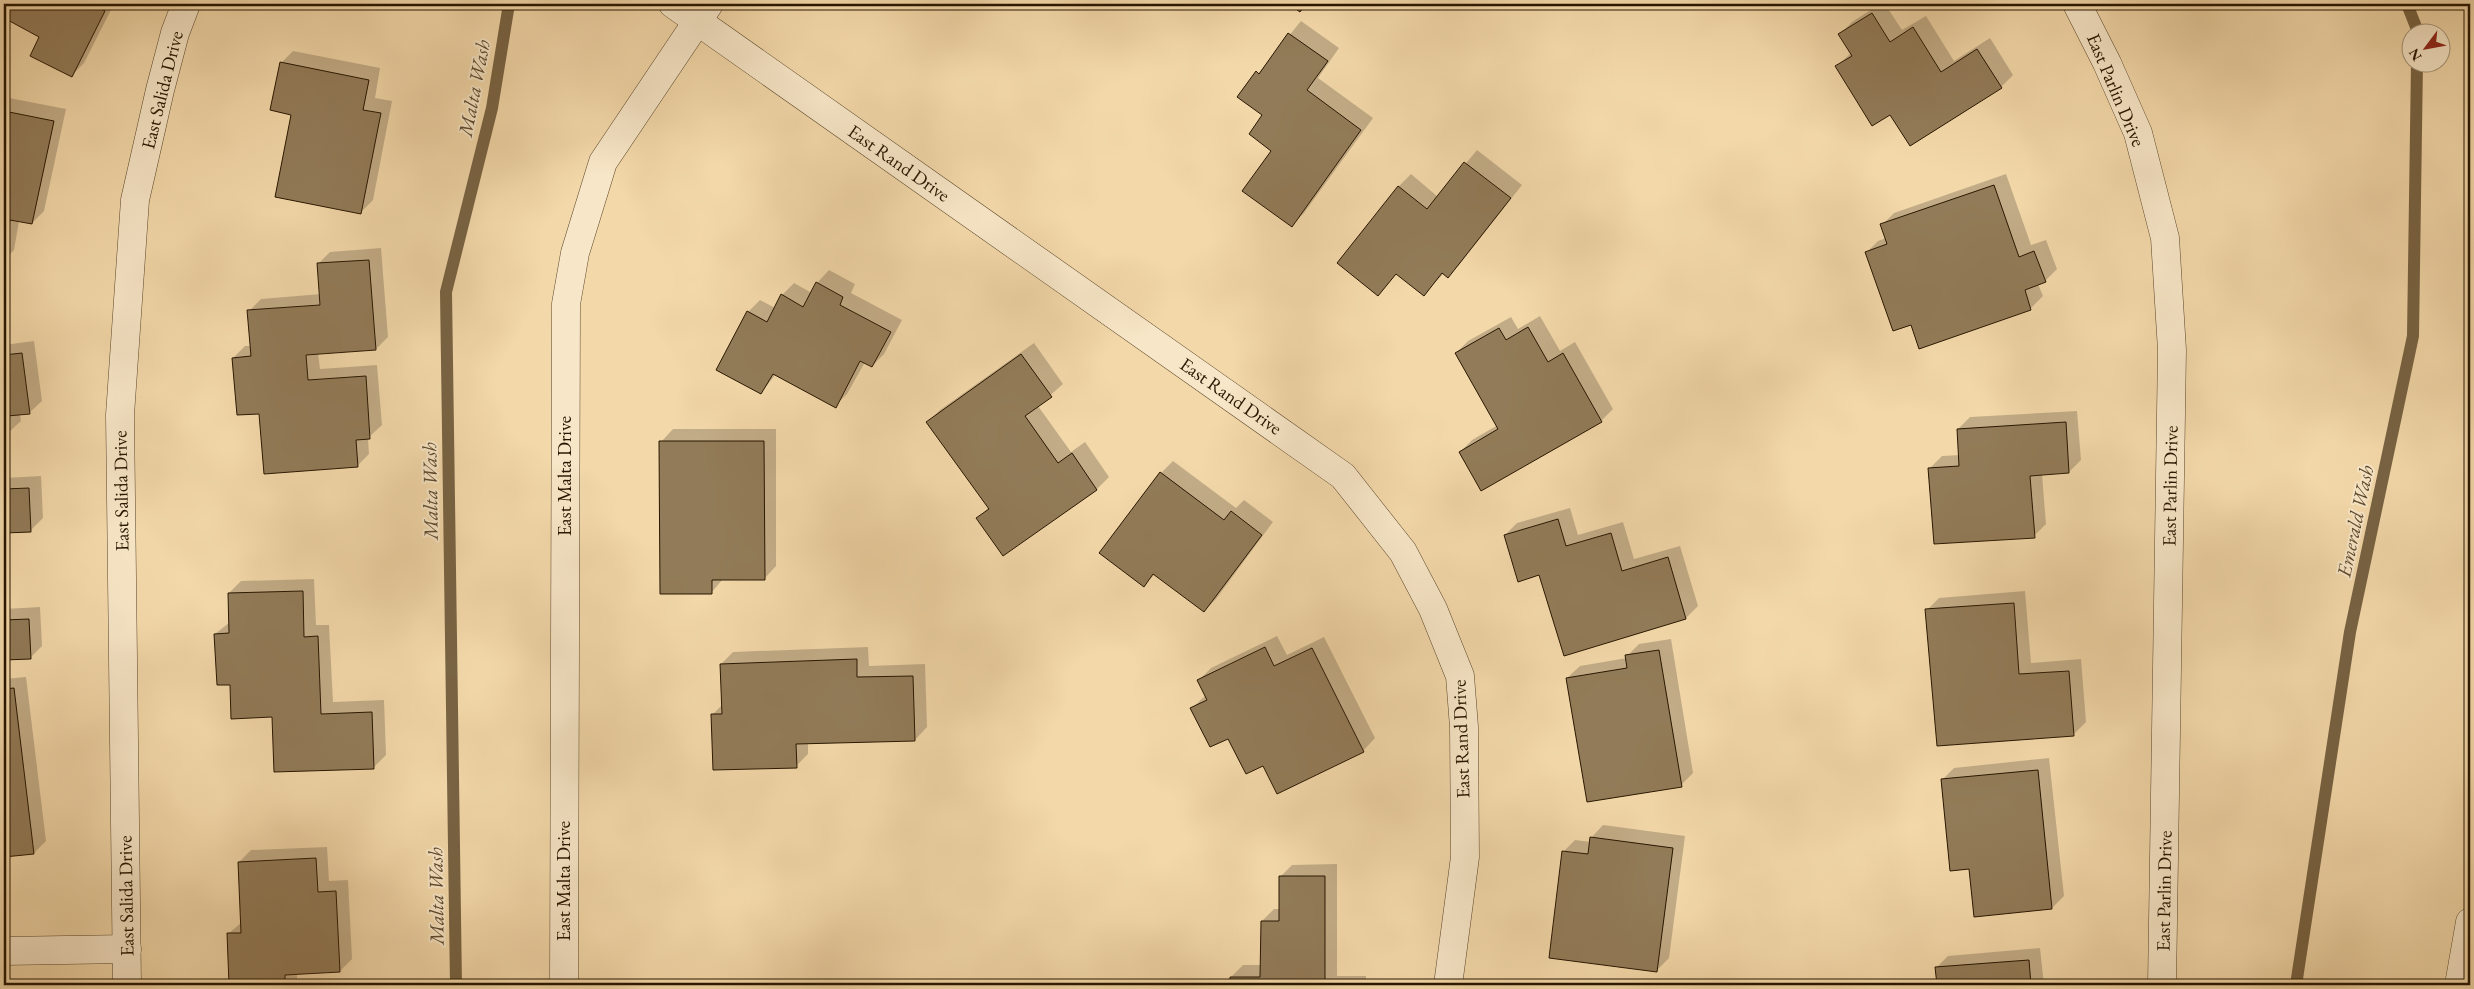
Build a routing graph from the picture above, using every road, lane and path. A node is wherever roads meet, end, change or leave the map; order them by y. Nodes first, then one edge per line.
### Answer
1 (186, 4) edge
2 (672, 4) edge
3 (2077, 4) edge
4 (704, 12) edge
5 (2470, 922) edge
6 (127, 950) junction
7 (4, 951) edge
8 (127, 985) edge
9 (564, 985) edge
10 (1448, 985) edge
11 (2162, 985) edge
12 (2459, 985) edge

1 - 6 street, East Salida Drive
2 - 4 street, East Rand Drive
3 - 11 street, East Parlin Drive
4 - 9 street, East Malta Drive
4 - 10 street, East Rand Drive
5 - 12 street
6 - 7 street
6 - 8 street, East Salida Drive

